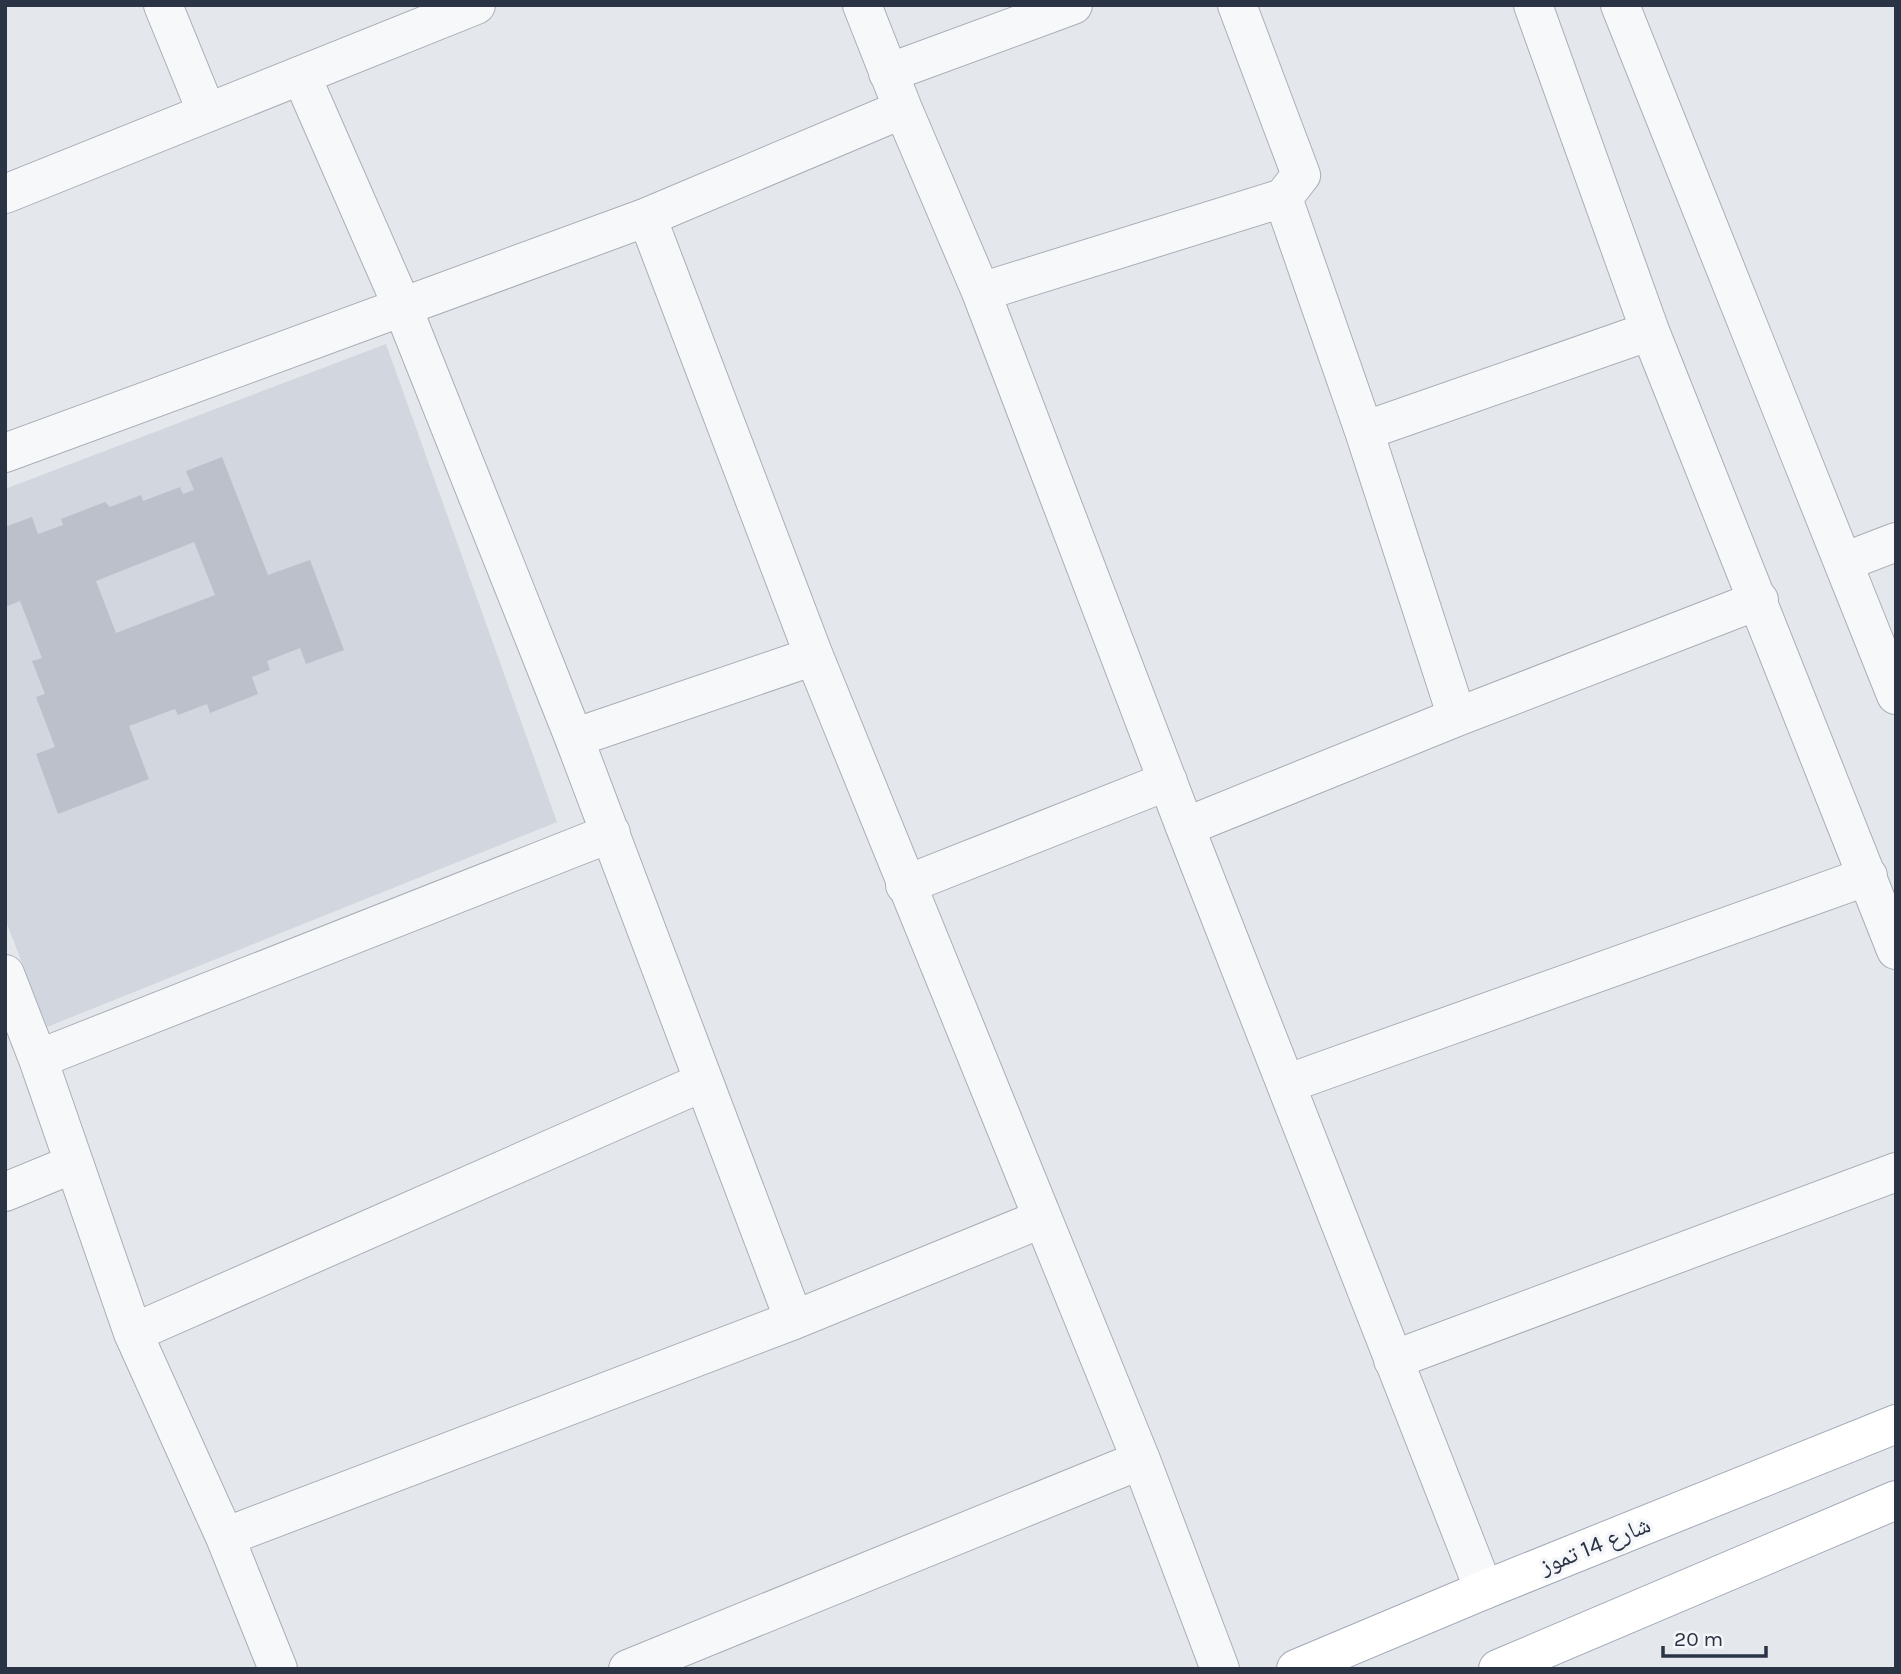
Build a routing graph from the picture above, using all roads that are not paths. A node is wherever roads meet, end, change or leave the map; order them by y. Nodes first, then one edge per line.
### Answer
1 (163, 5) edge
2 (476, 5) edge
3 (862, 5) edge
4 (1073, 5) edge
5 (1237, 5) edge
6 (1532, 5) edge
7 (1620, 5) edge
8 (888, 73) junction
9 (301, 75) junction
10 (903, 109) junction
11 (206, 113) junction
12 (5, 194) edge
13 (1283, 198) junction
14 (647, 217) junction
15 (981, 292) junction
16 (402, 306) junction
17 (1650, 331) junction
18 (1364, 431) junction
19 (5, 453) edge
20 (1896, 542) edge
21 (1844, 562) junction
22 (1759, 600) junction
23 (814, 656) junction
24 (1896, 695) edge
25 (1457, 717) junction
26 (574, 738) junction
27 (1168, 781) junction
28 (1185, 827) junction
29 (611, 833) junction
30 (1868, 876) junction
31 (905, 885) junction
32 (1896, 950) edge
33 (5, 974) edge
34 (38, 1059) junction
35 (703, 1082) junction
36 (1286, 1084) junction
37 (73, 1164) junction
38 (1896, 1172) edge
39 (5, 1192) edge
40 (1041, 1219) junction
41 (794, 1320) junction
42 (133, 1333) junction
43 (1394, 1360) junction
44 (1896, 1424) edge
45 (1142, 1460) junction
46 (1896, 1500) edge
47 (225, 1537) junction
48 (1484, 1590) junction
49 (1514, 1666) edge
50 (278, 1669) edge
51 (628, 1669) edge
52 (1220, 1669) edge
53 (1296, 1669) edge

1 - 11 street
2 - 9 street
3 - 8 street
4 - 8 street
5 - 13 street
6 - 17 street
7 - 21 street
8 - 10 street
9 - 11 street
9 - 16 street
10 - 14 street
10 - 15 street
11 - 12 street
13 - 15 street
13 - 18 street
14 - 16 street
14 - 23 street
15 - 27 street
16 - 19 street
16 - 26 street
17 - 18 street
17 - 22 street
18 - 25 street
20 - 21 street
21 - 24 street
22 - 25 street
22 - 30 street
23 - 26 street
23 - 31 street
25 - 28 street
26 - 29 street
27 - 28 street
27 - 31 street
28 - 36 street
29 - 34 street
29 - 35 street
30 - 32 street
30 - 36 street
31 - 40 street
33 - 34 street
34 - 37 street
35 - 41 street
35 - 42 street
36 - 43 street
37 - 39 street
37 - 42 street
38 - 43 street
40 - 41 street
40 - 45 street
41 - 47 street
42 - 47 street
43 - 48 street
44 - 48 main road, شارع 14 تموز
45 - 51 street
45 - 52 street
46 - 49 main road
47 - 50 street
48 - 53 main road, شارع 14 تموز

